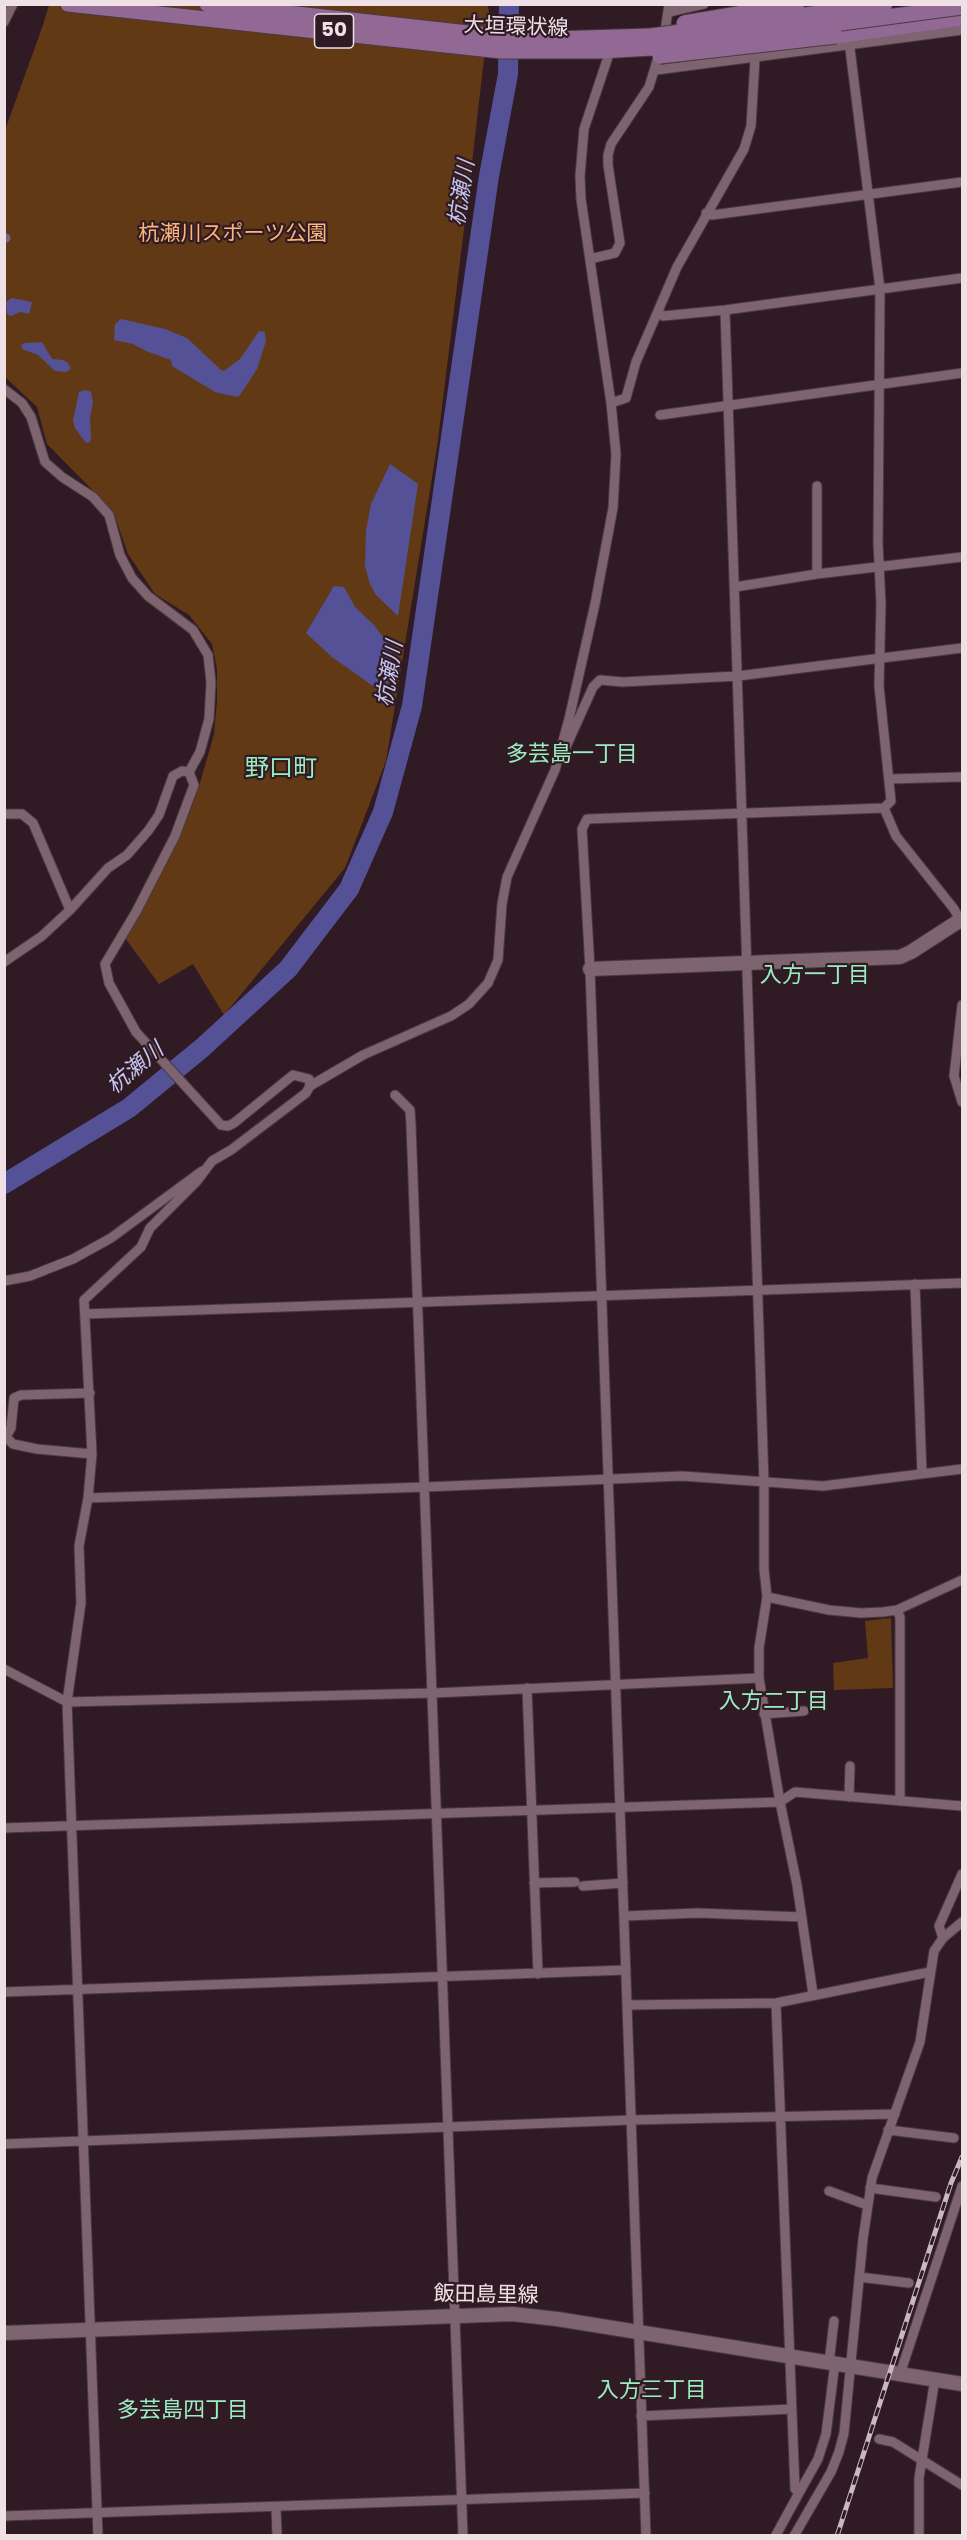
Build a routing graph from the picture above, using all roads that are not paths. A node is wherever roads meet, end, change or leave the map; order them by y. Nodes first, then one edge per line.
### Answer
1 (13, 4) edge
2 (68, 4) edge
3 (207, 4) edge
4 (704, 4) edge
5 (757, 4) edge
6 (797, 4) edge
7 (885, 4) edge
8 (963, 7) edge
9 (669, 8) edge
10 (963, 18) edge
11 (4, 22) edge
12 (963, 30) edge
13 (845, 41) junction
14 (612, 46) junction
15 (652, 48) junction
16 (755, 59) junction
17 (963, 182) edge
18 (869, 194) junction
19 (706, 213) junction
20 (590, 259) junction
21 (963, 278) edge
22 (880, 289) junction
23 (725, 310) junction
24 (658, 312) junction
25 (963, 373) edge
26 (880, 384) junction
27 (4, 389) edge
28 (611, 403) junction
29 (728, 404) junction
30 (660, 415) dead end
31 (817, 486) dead end
32 (963, 557) edge
33 (880, 568) junction
34 (817, 574) junction
35 (735, 587) junction
36 (963, 648) edge
37 (880, 658) junction
38 (738, 676) junction
39 (555, 770) junction
40 (189, 771) junction
41 (963, 777) edge
42 (889, 779) junction
43 (884, 808) junction
44 (743, 813) junction
45 (4, 814) edge
46 (70, 910) junction
47 (962, 922) edge
48 (4, 962) edge
49 (746, 963) junction
50 (590, 969) junction
51 (963, 1005) edge
52 (310, 1086) junction
53 (960, 1087) edge
54 (395, 1095) dead end
55 (963, 1102) edge
56 (204, 1170) junction
57 (4, 1281) edge
58 (963, 1283) edge
59 (915, 1284) junction
60 (756, 1289) junction
61 (600, 1294) junction
62 (417, 1301) junction
63 (85, 1314) junction
64 (90, 1393) junction
65 (6, 1435) edge
66 (92, 1454) junction
67 (963, 1469) edge
68 (922, 1474) junction
69 (608, 1478) junction
70 (764, 1480) junction
71 (426, 1487) junction
72 (88, 1498) junction
73 (963, 1580) edge
74 (767, 1597) junction
75 (897, 1610) junction
76 (4, 1669) edge
77 (759, 1678) junction
78 (616, 1683) junction
79 (527, 1688) junction
80 (434, 1693) junction
81 (66, 1702) junction
82 (804, 1711) dead end
83 (764, 1714) junction
84 (850, 1766) dead end
85 (849, 1797) junction
86 (900, 1801) junction
87 (780, 1802) junction
88 (620, 1806) junction
89 (963, 1806) edge
90 (531, 1810) junction
91 (437, 1815) junction
92 (72, 1825) junction
93 (4, 1828) edge
94 (961, 1879) edge
95 (534, 1883) junction
96 (623, 1883) junction
97 (624, 1916) junction
98 (802, 1917) junction
99 (963, 1922) edge
100 (943, 1938) junction
101 (626, 1970) junction
102 (930, 1972) junction
103 (538, 1974) junction
104 (443, 1978) junction
105 (77, 1989) junction
106 (4, 1992) edge
107 (813, 1994) junction
108 (776, 2003) junction
109 (627, 2005) junction
110 (895, 2114) junction
111 (780, 2115) junction
112 (630, 2120) junction
113 (449, 2128) junction
114 (888, 2130) junction
115 (954, 2138) dead end
116 (82, 2141) junction
117 (4, 2144) edge
118 (963, 2186) edge
119 (870, 2188) junction
120 (829, 2191) dead end
121 (936, 2197) dead end
122 (960, 2202) edge
123 (867, 2205) junction
124 (859, 2277) junction
125 (909, 2283) dead end
126 (456, 2315) junction
127 (834, 2321) dead end
128 (90, 2330) junction
129 (4, 2333) edge
130 (639, 2333) junction
131 (790, 2356) junction
132 (832, 2363) junction
133 (851, 2366) junction
134 (900, 2374) junction
135 (935, 2379) junction
136 (963, 2384) edge
137 (792, 2409) junction
138 (641, 2416) junction
139 (879, 2439) dead end
140 (923, 2459) junction
141 (963, 2485) edge
142 (645, 2493) junction
143 (799, 2493) junction
144 (462, 2499) junction
145 (276, 2507) junction
146 (97, 2514) junction
147 (4, 2516) edge
148 (98, 2535) edge
149 (277, 2535) edge
150 (463, 2535) edge
151 (646, 2535) edge
152 (776, 2535) edge
153 (794, 2535) edge
154 (919, 2535) edge

1 - 11 street
2 - 14 main road, 大垣環状線 / 50
3 - 14 main road, 大垣環状線 / 50
4 - 9 street
5 - 16 street
6 - 15 main road, 50, bridge
7 - 15 main road, 大垣環状線 / 50, bridge
8 - 15 main road, 大垣環状線 / 50, bridge
9 - 15 street
10 - 13 main road, 50
12 - 13 street
13 - 15 main road, 50, bridge
13 - 16 street
13 - 18 street
14 - 15 main road, 大垣環状線 / 50
14 - 20 street
15 - 16 street
15 - 20 street
16 - 19 street
17 - 18 street
18 - 19 street
18 - 22 street
19 - 24 street
20 - 28 street
21 - 22 street
22 - 23 street
22 - 26 street
23 - 24 street
23 - 29 street
24 - 28 street
25 - 26 street
26 - 29 street
26 - 33 street
27 - 40 street
28 - 39 street
29 - 30 street
29 - 35 street
31 - 34 street
32 - 33 street
33 - 34 street
33 - 37 street
34 - 35 street
35 - 38 street
36 - 37 street
37 - 38 street
37 - 42 street
38 - 39 street
38 - 44 street
39 - 52 street
40 - 46 street
40 - 52 street
41 - 42 street
42 - 43 street
43 - 44 street
43 - 47 street
44 - 49 street
44 - 50 street
45 - 46 street
46 - 48 street
47 - 49 main road
49 - 50 main road
49 - 60 street
50 - 61 street
51 - 53 street
52 - 56 street
53 - 55 street
54 - 62 street
56 - 57 street
56 - 63 street
58 - 59 street
59 - 60 street
59 - 68 street
60 - 61 street
60 - 70 street
61 - 62 street
61 - 69 street
62 - 63 street
62 - 71 street
63 - 64 street
64 - 65 street
64 - 66 street
65 - 66 street
66 - 72 street
67 - 68 street
68 - 70 street
69 - 70 street
69 - 71 street
69 - 78 street
70 - 74 street
71 - 72 street
71 - 80 street
72 - 81 street
73 - 75 street
74 - 75 street
74 - 77 street
75 - 86 street
76 - 81 street
77 - 78 street
77 - 83 street
78 - 79 street
78 - 88 street
79 - 80 street
79 - 90 street
80 - 81 street
80 - 91 street
81 - 92 street
82 - 83 street
83 - 87 street
84 - 85 street
85 - 86 street
85 - 87 street
86 - 89 street
87 - 88 street
87 - 98 street
88 - 90 street
88 - 96 street
90 - 91 street
90 - 95 street
91 - 92 street
91 - 104 street
92 - 93 street
92 - 105 street
94 - 100 street
95 - 96 street
95 - 103 street
96 - 97 street
97 - 98 street
97 - 101 street
98 - 107 street
99 - 100 street
100 - 102 street
101 - 103 street
101 - 109 street
102 - 107 street
102 - 110 street
103 - 104 street
104 - 105 street
104 - 113 street
105 - 106 street
105 - 116 street
107 - 108 street
108 - 109 street
108 - 111 street
109 - 112 street
110 - 111 street
110 - 114 street
111 - 112 street
111 - 131 street
112 - 113 street
112 - 130 street
113 - 116 street
113 - 126 street
114 - 115 street
114 - 119 street
116 - 117 street
116 - 128 street
118 - 122 street
119 - 121 street
119 - 123 street
120 - 123 street
122 - 134 street
123 - 124 street
124 - 125 street
124 - 133 street
126 - 128 main road, 飯田島里線
126 - 130 main road, 飯田島里線
126 - 144 street
127 - 132 street
128 - 129 main road, 飯田島里線
128 - 146 street
130 - 131 main road, 飯田島里線
130 - 138 street
131 - 132 main road, 飯田島里線
131 - 137 street
132 - 133 main road, 飯田島里線
132 - 143 street
133 - 134 main road, 飯田島里線
133 - 153 street
134 - 135 main road, 飯田島里線
135 - 136 main road, 飯田島里線
135 - 140 street
137 - 138 street
137 - 143 street
138 - 142 street
139 - 140 street
140 - 141 street
140 - 154 street
142 - 144 street
142 - 151 street
143 - 152 street
144 - 145 street
144 - 150 street
145 - 146 street
145 - 149 street
146 - 147 street
146 - 148 street

